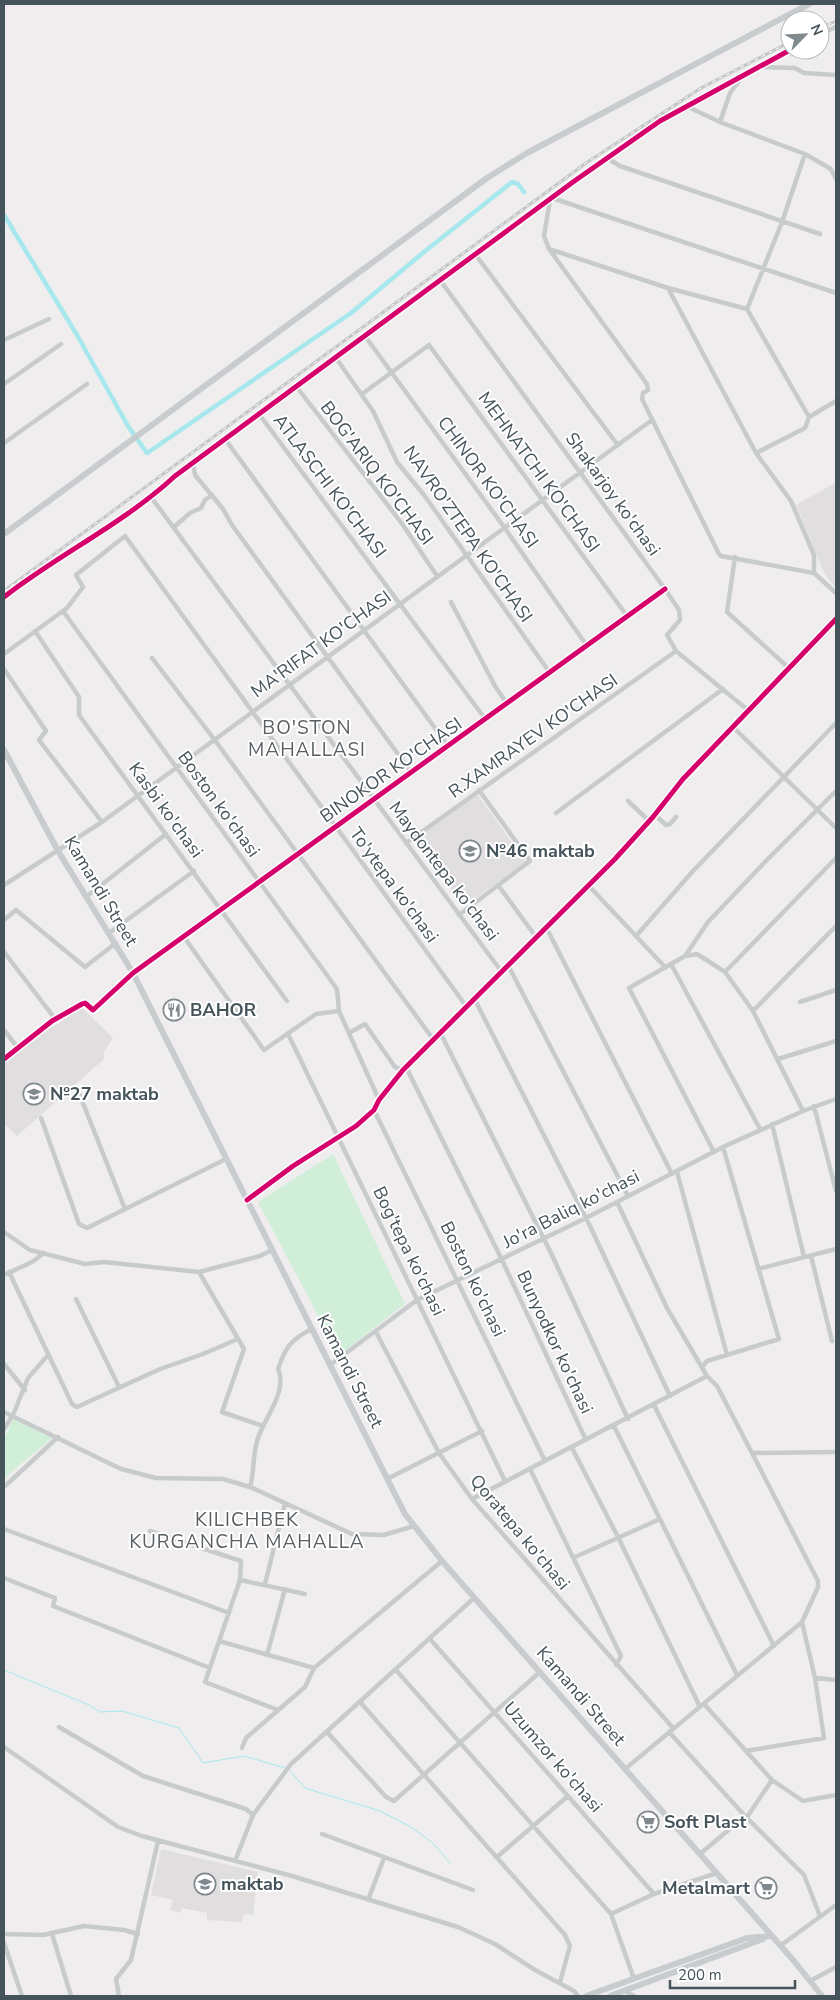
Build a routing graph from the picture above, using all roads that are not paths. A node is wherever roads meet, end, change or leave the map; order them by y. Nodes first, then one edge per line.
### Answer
1 (809, 4) edge
2 (780, 55) edge
3 (758, 67) junction
4 (836, 75) edge
5 (743, 76) junction
6 (686, 106) junction
7 (720, 122) junction
8 (805, 154) junction
9 (607, 158) junction
10 (836, 178) edge
11 (551, 199) junction
12 (782, 222) junction
13 (820, 234) dead end
14 (549, 249) junction
15 (475, 254) junction
16 (763, 268) junction
17 (440, 280) junction
18 (668, 288) junction
19 (836, 293) edge
20 (747, 309) junction
21 (49, 319) dead end
22 (365, 336) junction
23 (4, 340) edge
24 (62, 344) dead end
25 (336, 358) junction
26 (392, 375) junction
27 (4, 384) edge
28 (87, 384) dead end
29 (296, 386) junction
30 (362, 394) junction
31 (836, 401) edge
32 (259, 414) junction
33 (809, 417) junction
34 (652, 420) junction
35 (225, 439) junction
36 (4, 443) edge
37 (618, 444) junction
38 (756, 453) junction
39 (193, 462) junction
40 (579, 472) junction
41 (212, 496) junction
42 (151, 497) junction
43 (541, 499) junction
44 (174, 527) junction
45 (504, 527) junction
46 (4, 534) edge
47 (466, 555) junction
48 (735, 557) junction
49 (814, 573) junction
50 (437, 576) junction
51 (665, 589) junction
52 (836, 594) edge
53 (4, 597) edge
54 (400, 602) junction
55 (451, 602) dead end
56 (63, 611) junction
57 (627, 616) junction
58 (836, 619) edge
59 (363, 630) junction
60 (35, 631) junction
61 (587, 646) junction
62 (676, 651) junction
63 (4, 654) edge
64 (328, 656) junction
65 (152, 658) dead end
66 (4, 669) edge
67 (790, 669) junction
68 (550, 673) junction
69 (291, 684) junction
70 (723, 689) junction
71 (507, 704) junction
72 (253, 711) junction
73 (748, 711) junction
74 (486, 720) junction
75 (836, 724) edge
76 (733, 727) junction
77 (214, 739) junction
78 (448, 746) junction
79 (4, 750) edge
80 (176, 767) junction
81 (411, 772) junction
82 (784, 777) junction
83 (479, 790) junction
84 (836, 791) edge
85 (139, 795) junction
86 (373, 798) junction
87 (628, 801) dead end
88 (818, 810) junction
89 (556, 813) dead end
90 (655, 815) junction
91 (676, 817) dead end
92 (649, 821) junction
93 (102, 822) junction
94 (334, 827) junction
95 (836, 828) edge
96 (166, 834) junction
97 (406, 843) junction
98 (58, 851) junction
99 (297, 854) junction
100 (836, 858) edge
101 (194, 871) junction
102 (260, 882) junction
103 (4, 885) edge
104 (498, 885) junction
105 (588, 885) junction
106 (86, 897) junction
107 (222, 909) junction
108 (459, 915) junction
109 (4, 920) edge
110 (836, 926) edge
111 (546, 927) junction
112 (109, 933) junction
113 (636, 936) junction
114 (184, 937) junction
115 (536, 937) junction
116 (116, 944) junction
117 (4, 952) edge
118 (684, 956) junction
119 (671, 964) junction
120 (508, 965) junction
121 (665, 967) junction
122 (501, 971) junction
123 (725, 972) junction
124 (133, 973) junction
125 (836, 990) edge
126 (474, 998) junction
127 (287, 1001) dead end
128 (800, 1002) dead end
129 (466, 1006) junction
130 (339, 1011) junction
131 (753, 1011) junction
132 (56, 1020) junction
133 (4, 1030) edge
134 (440, 1032) junction
135 (349, 1033) junction
136 (288, 1034) junction
137 (433, 1039) junction
138 (836, 1041) edge
139 (18, 1048) junction
140 (4, 1059) edge
141 (778, 1060) junction
142 (404, 1069) junction
143 (77, 1088) dead end
144 (836, 1099) edge
145 (379, 1100) junction
146 (814, 1106) junction
147 (374, 1110) junction
148 (803, 1111) junction
149 (41, 1118) dead end
150 (772, 1124) junction
151 (760, 1130) junction
152 (339, 1136) junction
153 (723, 1147) junction
154 (714, 1152) junction
155 (226, 1159) junction
156 (674, 1173) junction
157 (836, 1191) edge
158 (628, 1196) junction
159 (247, 1200) junction
160 (617, 1202) junction
161 (125, 1209) junction
162 (586, 1218) junction
163 (4, 1232) edge
164 (544, 1239) junction
165 (836, 1249) edge
166 (272, 1250) junction
167 (44, 1253) junction
168 (811, 1256) junction
169 (804, 1257) junction
170 (502, 1260) junction
171 (758, 1268) junction
172 (10, 1272) junction
173 (199, 1272) junction
174 (4, 1274) edge
175 (459, 1280) junction
176 (76, 1299) dead end
177 (417, 1300) junction
178 (312, 1329) junction
179 (376, 1332) junction
180 (238, 1339) junction
181 (832, 1341) dead end
182 (48, 1355) junction
183 (727, 1355) junction
184 (4, 1364) edge
185 (330, 1365) junction
186 (702, 1367) junction
187 (707, 1376) junction
188 (120, 1387) junction
189 (25, 1390) junction
190 (670, 1396) junction
191 (654, 1405) junction
192 (4, 1412) edge
193 (13, 1415) junction
194 (628, 1419) junction
195 (263, 1426) junction
196 (614, 1426) junction
197 (4, 1429) edge
198 (482, 1431) junction
199 (58, 1437) junction
200 (586, 1440) junction
201 (572, 1448) junction
202 (836, 1452) edge
203 (752, 1453) junction
204 (439, 1454) junction
205 (545, 1461) junction
206 (530, 1469) junction
207 (387, 1479) junction
208 (505, 1481) junction
209 (4, 1487) edge
210 (250, 1487) junction
211 (472, 1499) junction
212 (285, 1503) junction
213 (660, 1519) junction
214 (414, 1526) junction
215 (4, 1529) edge
216 (150, 1531) dead end
217 (618, 1537) junction
218 (574, 1557) junction
219 (442, 1561) junction
220 (4, 1578) edge
221 (240, 1580) junction
222 (265, 1584) junction
223 (285, 1589) junction
224 (305, 1594) dead end
225 (474, 1598) junction
226 (229, 1613) junction
227 (802, 1622) junction
228 (430, 1639) junction
229 (219, 1641) junction
230 (774, 1646) junction
231 (267, 1655) junction
232 (616, 1664) junction
233 (210, 1668) junction
234 (314, 1668) junction
235 (396, 1670) junction
236 (540, 1672) junction
237 (737, 1675) junction
238 (815, 1678) junction
239 (836, 1680) edge
240 (360, 1702) junction
241 (702, 1706) junction
242 (278, 1710) junction
243 (496, 1713) junction
244 (59, 1727) dead end
245 (671, 1730) junction
246 (327, 1732) junction
247 (459, 1744) junction
248 (4, 1747) edge
249 (242, 1748) dead end
250 (746, 1751) junction
251 (625, 1769) junction
252 (423, 1775) junction
253 (772, 1780) junction
254 (836, 1795) edge
255 (568, 1796) junction
256 (253, 1815) junction
257 (746, 1816) junction
258 (532, 1826) junction
259 (322, 1834) dead end
260 (158, 1841) junction
261 (700, 1854) junction
262 (497, 1857) junction
263 (384, 1858) junction
264 (235, 1861) junction
265 (717, 1873) junction
266 (472, 1890) dead end
267 (654, 1894) junction
268 (368, 1900) junction
269 (836, 1905) edge
270 (611, 1914) junction
271 (820, 1916) junction
272 (4, 1934) edge
273 (52, 1934) junction
274 (138, 1934) junction
275 (771, 1936) junction
276 (748, 1942) junction
277 (4, 1943) edge
278 (780, 1946) junction
279 (836, 1967) edge
280 (634, 1979) junction
281 (810, 1981) junction
282 (560, 1982) junction
283 (625, 1991) junction
284 (22, 1996) edge
285 (71, 1996) edge
286 (119, 1996) edge
287 (578, 1996) edge
288 (586, 1996) edge
289 (610, 1996) edge
290 (634, 1996) edge
291 (822, 1996) edge

1 - 46 main road
2 - 3 street
3 - 4 street
3 - 5 street
5 - 6 street
5 - 7 street
6 - 7 street
6 - 9 street
7 - 8 street
8 - 10 street
8 - 12 street
9 - 11 street
9 - 12 street
11 - 14 street
11 - 15 street
11 - 16 street
12 - 13 street
12 - 16 street
14 - 18 street
14 - 34 street
15 - 17 street
15 - 37 street
16 - 19 street
16 - 20 street
17 - 22 street
17 - 40 street, Shakarjoy ko'chasi
18 - 20 street
18 - 38 street
20 - 33 street
21 - 23 street
22 - 25 street
22 - 26 street, CHINOR KO'CHASI
24 - 27 street
25 - 29 street
25 - 30 street, NAVRO'ZTEPA KO'CHASI
26 - 30 street
26 - 43 street, MEHNATCHI KO'CHASI
26 - 45 street, CHINOR KO'CHASI
28 - 36 street
29 - 32 street
29 - 50 street, BOG'ARIQ KO'CHASI
30 - 47 street, NAVRO'ZTEPA KO'CHASI
31 - 33 street
32 - 35 street
32 - 54 street, ATLASCHI KO'CHASI
33 - 38 street
34 - 37 street, MA'RIFAT KO'CHASI
34 - 48 street
35 - 39 street
35 - 59 street
37 - 40 street, MA'RIFAT KO'CHASI
38 - 49 street
39 - 41 street
39 - 42 street
40 - 43 street, MA'RIFAT KO'CHASI
40 - 51 street, Shakarjoy ko'chasi
41 - 44 street
41 - 64 street
42 - 44 street, Maydontepa ko'chasi
42 - 53 street
43 - 45 street, MA'RIFAT KO'CHASI
43 - 57 street, MEHNATCHI KO'CHASI
44 - 69 street, Maydontepa ko'chasi
45 - 47 street, MA'RIFAT KO'CHASI
45 - 61 street, CHINOR KO'CHASI
47 - 50 street, MA'RIFAT KO'CHASI
47 - 68 street, NAVRO'ZTEPA KO'CHASI
48 - 49 street
48 - 67 street
49 - 52 street
50 - 54 street, MA'RIFAT KO'CHASI
51 - 57 street, BINOKOR KO'CHASI
51 - 62 street, Shakarjoy ko'chasi
54 - 59 street, MA'RIFAT KO'CHASI
54 - 74 street, ATLASCHI KO'CHASI
55 - 71 street
56 - 60 street
56 - 72 street, To'ytepa ko'chasi
56 - 80 street, Boston ko'chasi
57 - 61 street, BINOKOR KO'CHASI
58 - 67 main road
59 - 64 street, MA'RIFAT KO'CHASI
59 - 78 street
60 - 63 street
60 - 85 street, Kasbi ko'chasi
61 - 68 street, BINOKOR KO'CHASI
62 - 70 street
62 - 83 street, R.XAMRAYEV KO'CHASI
64 - 69 street, MA'RIFAT KO'CHASI
64 - 81 street
65 - 77 street
66 - 93 street
67 - 73 main road
68 - 71 street, BINOKOR KO'CHASI
69 - 72 street, MA'RIFAT KO'CHASI
69 - 86 street, Maydontepa ko'chasi
70 - 73 street
70 - 89 street
71 - 74 street, BINOKOR KO'CHASI
72 - 77 street, MA'RIFAT KO'CHASI
72 - 94 street, To'ytepa ko'chasi
73 - 76 main road
74 - 78 street, BINOKOR KO'CHASI
75 - 82 street
76 - 82 street
76 - 90 main road
77 - 80 street, MA'RIFAT KO'CHASI
77 - 99 street
78 - 81 street, BINOKOR KO'CHASI
79 - 98 main road, Kamandi Street
80 - 85 street, MA'RIFAT KO'CHASI
80 - 102 street, Boston ko'chasi
81 - 86 street, BINOKOR KO'CHASI
82 - 88 street
82 - 113 street
83 - 97 street, R.XAMRAYEV KO'CHASI
83 - 104 street
84 - 88 street
85 - 93 street, MA'RIFAT KO'CHASI
85 - 96 street, Kasbi ko'chasi
86 - 94 street, BINOKOR KO'CHASI
86 - 97 street, Maydontepa ko'chasi
87 - 92 street
88 - 95 street
88 - 118 street
90 - 91 street
90 - 92 main road
92 - 105 main road
93 - 98 street, MA'RIFAT KO'CHASI
94 - 99 street, BINOKOR KO'CHASI
94 - 129 street, To'ytepa ko'chasi
96 - 101 street, Kasbi ko'chasi
96 - 106 street
97 - 108 street, Maydontepa ko'chasi
98 - 103 street, MA'RIFAT KO'CHASI
98 - 106 main road, Kamandi Street
99 - 102 street, BINOKOR KO'CHASI
99 - 137 street
100 - 123 street
101 - 107 street, Kasbi ko'chasi
101 - 112 street
102 - 107 street, BINOKOR KO'CHASI
102 - 130 street, Boston ko'chasi
104 - 108 street
104 - 115 street
105 - 111 main road
105 - 113 street
106 - 112 main road, Kamandi Street
107 - 114 street, BINOKOR KO'CHASI
107 - 127 street, Kasbi ko'chasi
108 - 122 street, Maydontepa ko'chasi
109 - 116 street
110 - 131 street
111 - 115 main road
111 - 156 street
112 - 116 main road, Kamandi Street
113 - 121 street
114 - 124 street, BINOKOR KO'CHASI
114 - 136 street
115 - 120 main road
116 - 124 main road, Kamandi Street
117 - 132 street
118 - 119 street
118 - 123 street
119 - 121 street
119 - 151 street
120 - 122 main road
120 - 158 street
121 - 154 street
122 - 126 main road
123 - 131 street
124 - 132 street, BINOKOR KO'CHASI
124 - 155 main road, Kamandi Street
125 - 128 street
126 - 129 main road
126 - 162 street
129 - 134 main road
130 - 135 street, Boston ko'chasi
130 - 136 street
131 - 141 street
132 - 139 street
133 - 139 street
134 - 137 main road
134 - 164 street
135 - 142 street, Bunyodkor ko'chasi
135 - 145 street, Boston ko'chasi
136 - 152 street, Bog'tepa ko'chasi
137 - 142 main road
138 - 141 street
139 - 140 street
141 - 148 street
142 - 145 main road
142 - 170 street, Bunyodkor ko'chasi
143 - 161 street
144 - 146 street, Jo'ra Baliq ko'chasi
145 - 147 main road
146 - 148 street, Jo'ra Baliq ko'chasi
146 - 157 street
147 - 152 main road
147 - 175 street, Boston ko'chasi
148 - 150 street, Jo'ra Baliq ko'chasi
149 - 161 street
150 - 151 street, Jo'ra Baliq ko'chasi
150 - 169 street
151 - 153 street, Jo'ra Baliq ko'chasi
152 - 159 main road
152 - 177 street, Bog'tepa ko'chasi
153 - 154 street, Jo'ra Baliq ko'chasi
153 - 171 street
154 - 156 street, Jo'ra Baliq ko'chasi
155 - 159 main road, Kamandi Street
155 - 161 street
156 - 158 street, Jo'ra Baliq ko'chasi
156 - 183 street
158 - 160 street, Jo'ra Baliq ko'chasi
159 - 166 main road, Kamandi Street
160 - 162 street, Jo'ra Baliq ko'chasi
160 - 186 street
162 - 164 street, Jo'ra Baliq ko'chasi
162 - 190 street
163 - 167 street
164 - 170 street, Jo'ra Baliq ko'chasi
164 - 194 street
165 - 168 street
166 - 173 street
166 - 178 main road, Kamandi Street
167 - 172 street
167 - 173 street
168 - 169 street
168 - 181 street
169 - 171 street
170 - 175 street, Jo'ra Baliq ko'chasi
170 - 200 street, Bunyodkor ko'chasi
171 - 183 street
172 - 174 street
172 - 182 street
173 - 180 street
175 - 177 street, Jo'ra Baliq ko'chasi
175 - 205 street, Boston ko'chasi
176 - 188 street
177 - 179 street, Jo'ra Baliq ko'chasi
177 - 198 street, Bog'tepa ko'chasi
178 - 185 main road, Kamandi Street
178 - 195 street
179 - 185 street, Jo'ra Baliq ko'chasi
179 - 204 street, Qoratepa ko'chasi
180 - 188 street
180 - 195 street
182 - 188 street
182 - 189 street
183 - 186 street
184 - 189 street
185 - 207 main road, Kamandi Street
186 - 187 street
187 - 190 street
187 - 203 street
189 - 193 street
190 - 191 street
191 - 194 street
191 - 230 street
192 - 193 street
193 - 197 street
193 - 199 street
194 - 196 street
195 - 210 street
196 - 200 street
196 - 213 street
198 - 204 street
198 - 208 street, Bog'tepa ko'chasi
199 - 209 street
199 - 210 street
200 - 201 street
201 - 205 street
201 - 217 street
202 - 203 street
203 - 227 street
204 - 207 street
204 - 211 street, Qoratepa ko'chasi
205 - 206 street
206 - 208 street
206 - 218 street
207 - 214 main road, Kamandi Street
208 - 211 street
210 - 212 street
211 - 232 street, Qoratepa ko'chasi
212 - 214 street
212 - 222 street
213 - 217 street
213 - 237 street
214 - 219 main road, Kamandi Street
215 - 226 street
216 - 221 street
217 - 218 street
217 - 241 street
218 - 232 street
219 - 225 main road, Kamandi Street
219 - 234 street
220 - 233 street
221 - 222 street
221 - 226 street
222 - 223 street
223 - 224 street
223 - 231 street
225 - 228 street
225 - 236 main road, Kamandi Street
226 - 229 street
227 - 230 street
227 - 238 street
228 - 235 street
228 - 243 street, Uzumzor ko'chasi
229 - 231 street
229 - 233 street
230 - 237 street
231 - 234 street
232 - 245 street, Qoratepa ko'chasi
233 - 242 street
234 - 242 street
235 - 240 street
235 - 247 street
236 - 243 street
236 - 251 main road, Kamandi Street
237 - 241 street
238 - 239 street
238 - 250 street
240 - 246 street
240 - 252 street
241 - 245 street
241 - 250 street
242 - 249 street
243 - 247 street
243 - 255 street, Uzumzor ko'chasi
244 - 256 street
245 - 251 street
245 - 257 street, Qoratepa ko'chasi
246 - 252 street
246 - 256 street
247 - 252 street
247 - 258 street
248 - 260 street
250 - 253 street
251 - 261 main road, Kamandi Street
252 - 262 street
253 - 254 street
253 - 257 street
255 - 258 street
255 - 267 street, Uzumzor ko'chasi
256 - 264 street
257 - 261 street
257 - 271 street, Qoratepa ko'chasi
258 - 262 street
258 - 270 street
259 - 263 street
260 - 264 street
260 - 274 street
261 - 265 main road, Kamandi Street
262 - 282 street
263 - 266 street
263 - 268 street
264 - 268 street
265 - 267 street
265 - 275 main road, Kamandi Street
267 - 270 street
268 - 282 street
269 - 271 street
270 - 280 street
271 - 278 street
272 - 273 street
273 - 274 street
273 - 285 street
274 - 286 street
275 - 276 main road
275 - 278 main road, Kamandi Street
276 - 280 main road
276 - 283 main road
277 - 284 street
278 - 281 main road, Kamandi Street
279 - 281 street
280 - 288 main road
281 - 291 main road, Kamandi Street
282 - 287 street
283 - 289 main road
283 - 290 street

